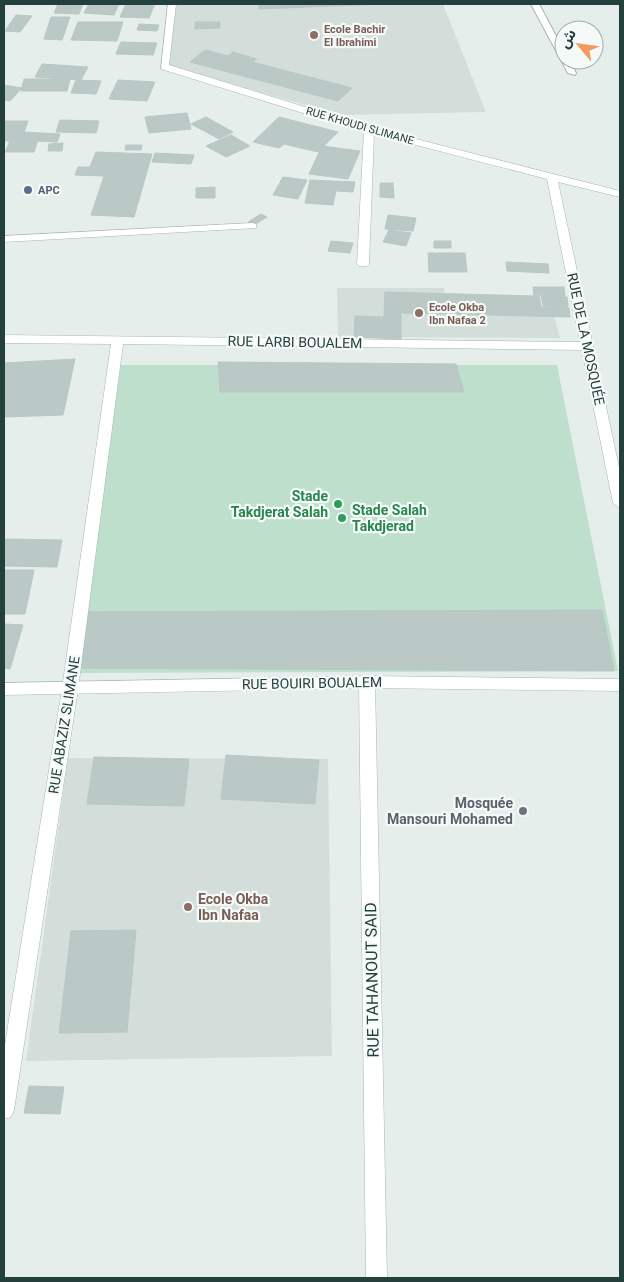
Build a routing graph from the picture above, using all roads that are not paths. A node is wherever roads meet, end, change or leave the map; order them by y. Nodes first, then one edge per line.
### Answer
1 (172, 4) edge
2 (535, 4) edge
3 (554, 39) edge
4 (570, 70) edge
5 (572, 73) dead end
6 (369, 130) junction
7 (552, 176) junction
8 (620, 194) edge
9 (252, 226) dead end
10 (4, 239) edge
11 (363, 264) dead end
12 (4, 339) edge
13 (118, 339) junction
14 (587, 346) junction
15 (620, 503) edge
16 (367, 682) junction
17 (620, 685) edge
18 (4, 689) edge
19 (70, 689) junction
20 (4, 1110) edge
21 (377, 1278) edge

1 - 6 street, RUE KHOUDI SLIMANE
2 - 3 lane
4 - 5 lane
6 - 7 street, RUE KHOUDI SLIMANE
6 - 11 street
7 - 8 street, RUE KHOUDI SLIMANE
7 - 14 street, RUE DE LA MOSQUÉE
9 - 10 street
12 - 13 street, RUE LARBI BOUALEM
13 - 14 street, RUE LARBI BOUALEM
13 - 19 street, RUE ABAZIZ SLIMANE
14 - 15 street, RUE DE LA MOSQUÉE
16 - 17 street, RUE BOUIRI BOUALEM
16 - 19 street, RUE BOUIRI BOUALEM
16 - 21 street, RUE TAHANOUT SAID
18 - 19 street, RUE BOUIRI BOUALEM
19 - 20 street, RUE ABAZIZ SLIMANE

